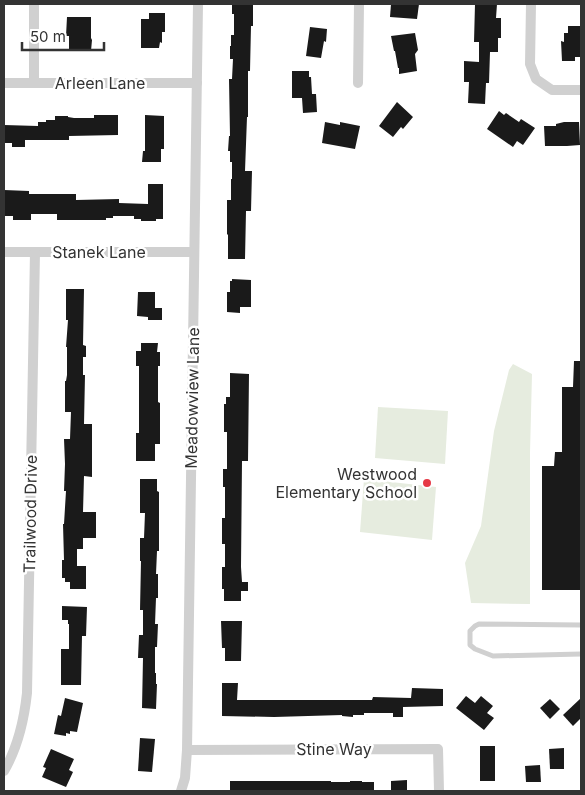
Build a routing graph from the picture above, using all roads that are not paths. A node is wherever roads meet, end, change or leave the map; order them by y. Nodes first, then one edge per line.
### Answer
1 (34, 4) edge
2 (198, 4) edge
3 (359, 4) edge
4 (531, 4) edge
5 (4, 83) edge
6 (34, 83) junction
7 (196, 83) junction
8 (358, 83) dead end
9 (581, 90) edge
10 (4, 252) edge
11 (35, 252) junction
12 (194, 252) junction
13 (581, 624) edge
14 (581, 654) edge
15 (187, 750) junction
16 (4, 771) edge
17 (181, 791) edge
18 (438, 791) edge

1 - 6 street
2 - 7 street, Meadowview Lane
3 - 8 street
4 - 9 street
5 - 6 street, Arleen Lane
6 - 7 street, Arleen Lane
7 - 12 street, Meadowview Lane
10 - 11 street, Stanek Lane
11 - 12 street, Stanek Lane
11 - 16 street, Trailwood Drive
12 - 15 street, Meadowview Lane
13 - 14 lane
15 - 17 street, Meadowview Lane
15 - 18 street, Stine Way

